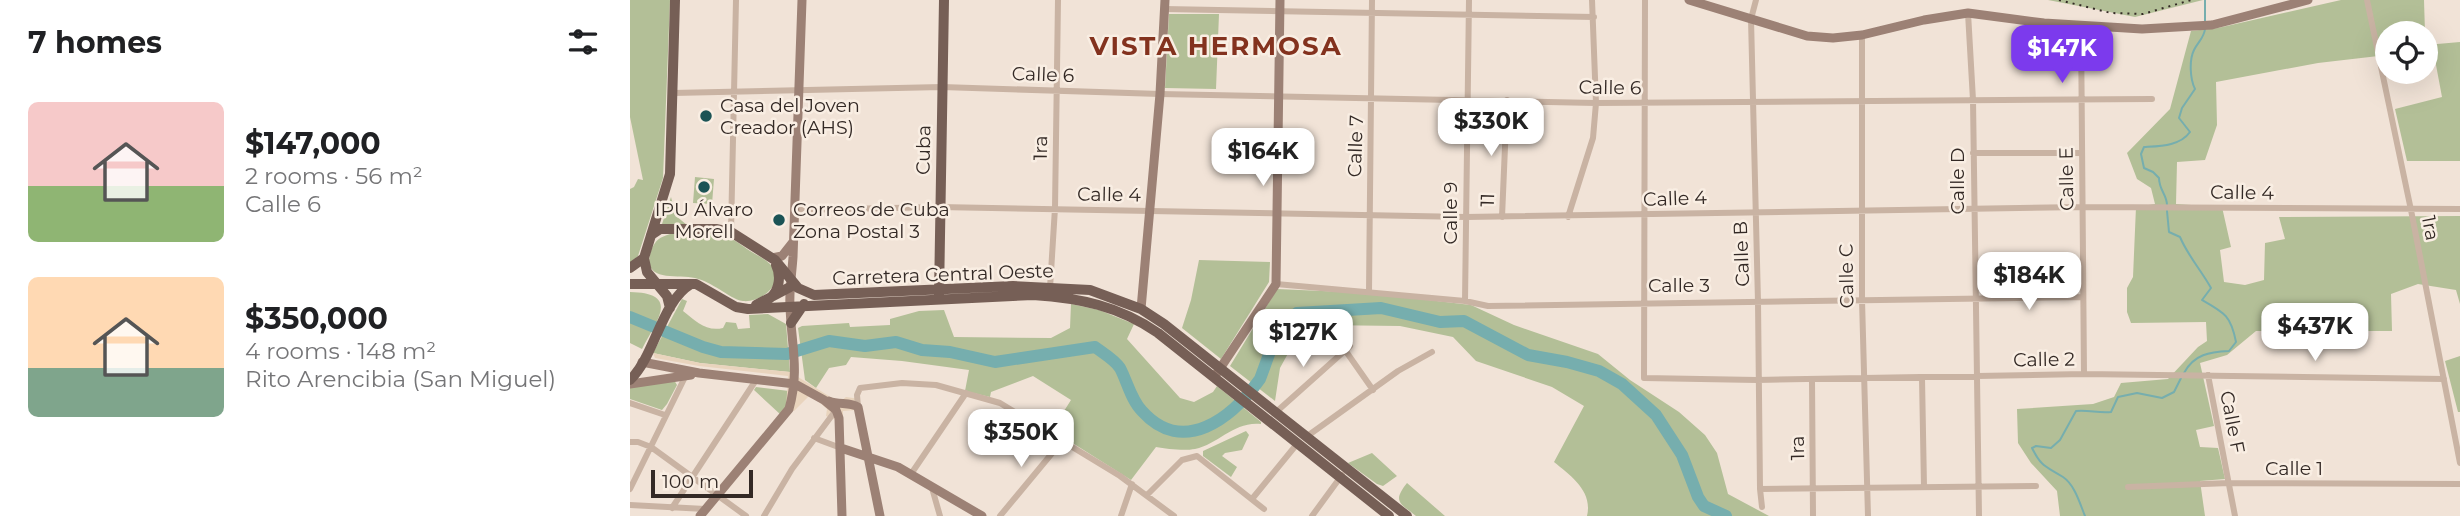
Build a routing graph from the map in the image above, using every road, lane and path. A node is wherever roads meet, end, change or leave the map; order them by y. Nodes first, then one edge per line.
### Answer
1 (675, 0) edge
2 (736, 0) edge
3 (802, 0) edge
4 (944, 0) edge
5 (1058, 0) edge
6 (1372, 0) edge
7 (1469, 0) edge
8 (1592, 0) edge
9 (1645, 0) edge
10 (1756, 0) edge
11 (2308, 0) edge
12 (2367, 0) edge
13 (1694, 1) edge
14 (1165, 5) edge
15 (1280, 5) edge
16 (1372, 12) junction
17 (1968, 13) junction
18 (1468, 16) junction
19 (1594, 17) junction
20 (1751, 19) junction
21 (2081, 26) junction
22 (1862, 35) junction
23 (942, 87) junction
24 (797, 90) junction
25 (1057, 90) junction
26 (735, 91) junction
27 (673, 93) junction
28 (1160, 94) junction
29 (1279, 95) junction
30 (1371, 97) junction
31 (2081, 98) junction
32 (1466, 99) junction
33 (2152, 99) dead end
34 (1507, 100) junction
35 (1973, 100) junction
36 (1863, 101) junction
37 (1596, 103) junction
38 (1645, 103) junction
39 (1752, 103) junction
40 (1973, 153) junction
41 (2081, 153) junction
42 (939, 207) junction
43 (2082, 207) junction
44 (1055, 208) junction
45 (1973, 209) junction
46 (2411, 209) junction
47 (2460, 209) edge
48 (794, 210) junction
49 (1151, 210) junction
50 (1755, 211) junction
51 (1861, 211) junction
52 (1278, 212) junction
53 (1368, 215) junction
54 (1645, 215) junction
55 (1466, 217) junction
56 (1502, 217) junction
57 (1568, 217) junction
58 (731, 232) junction
59 (651, 235) junction
60 (793, 242) junction
61 (644, 258) junction
62 (772, 258) junction
63 (630, 268) edge
64 (630, 284) edge
65 (691, 284) junction
66 (791, 284) junction
67 (1276, 284) junction
68 (659, 285) junction
69 (1050, 292) junction
70 (1369, 292) junction
71 (943, 293) junction
72 (2083, 297) junction
73 (1975, 299) junction
74 (768, 300) junction
75 (1861, 300) junction
76 (1465, 301) junction
77 (1644, 302) junction
78 (1758, 302) junction
79 (804, 304) junction
80 (790, 306) junction
81 (748, 309) junction
82 (1141, 309) junction
83 (668, 312) junction
84 (791, 326) junction
85 (1432, 352) dead end
86 (642, 362) junction
87 (796, 371) junction
88 (687, 373) junction
89 (630, 374) edge
90 (2084, 374) junction
91 (1221, 375) junction
92 (2208, 375) junction
93 (1922, 377) junction
94 (1976, 377) junction
95 (1864, 378) junction
96 (1812, 379) junction
97 (2444, 379) junction
98 (756, 380) junction
99 (1757, 380) junction
100 (630, 382) edge
101 (795, 384) junction
102 (1373, 390) junction
103 (808, 391) junction
104 (966, 393) junction
105 (630, 403) edge
106 (858, 407) junction
107 (839, 408) junction
108 (789, 409) junction
109 (1271, 414) junction
110 (665, 415) junction
111 (814, 438) junction
112 (1063, 440) junction
113 (1302, 441) junction
114 (630, 442) edge
115 (651, 447) junction
116 (841, 448) junction
117 (869, 459) junction
118 (2460, 463) edge
119 (1343, 473) junction
120 (911, 474) junction
121 (692, 475) junction
122 (2229, 483) junction
123 (1132, 484) junction
124 (2460, 484) edge
125 (932, 486) junction
126 (1924, 486) junction
127 (1977, 486) junction
128 (2036, 486) dead end
129 (2128, 487) dead end
130 (1814, 488) junction
131 (1867, 488) junction
132 (630, 489) edge
133 (1759, 489) junction
134 (717, 495) junction
135 (1147, 495) junction
136 (1252, 499) junction
137 (630, 505) edge
138 (1762, 507) dead end
139 (672, 508) junction
140 (1264, 509) dead end
141 (702, 513) edge
142 (746, 516) edge
143 (764, 516) edge
144 (842, 516) edge
145 (880, 516) edge
146 (940, 516) edge
147 (982, 516) edge
148 (1000, 516) edge
149 (1121, 516) edge
150 (1174, 516) edge
151 (1312, 516) edge
152 (1389, 516) edge
153 (1407, 516) edge
154 (1814, 516) edge
155 (1868, 516) edge
156 (1979, 516) edge
157 (2235, 516) edge

1 - 27 main road
2 - 26 street
3 - 24 main road
4 - 23 main road, Cuba
5 - 25 street, 1ra
6 - 16 street, Calle 7
7 - 18 street, Calle 9
8 - 19 street
9 - 38 street
10 - 20 street, Calle B
11 - 21 main road
12 - 46 street, 1ra
13 - 20 main road
14 - 15 street
14 - 28 main road
15 - 16 street
15 - 29 main road
16 - 18 street
16 - 30 street, Calle 7
17 - 21 main road
17 - 22 main road
17 - 35 street, Calle D
18 - 19 street
18 - 32 street, Calle 9
19 - 37 street
20 - 22 main road
20 - 39 street, Calle B
21 - 31 street, Calle E
22 - 36 street, Calle C
23 - 24 street, Calle 6
23 - 25 street, Calle 6
23 - 42 main road, Cuba
24 - 26 street, Calle 6
24 - 48 main road
25 - 28 street, Calle 6
25 - 44 street, 1ra
26 - 27 street, Calle 6
26 - 58 street
27 - 59 main road
28 - 29 street, Calle 6
28 - 49 main road
29 - 30 street, Calle 6
29 - 52 main road
30 - 32 street, Calle 6
30 - 53 street, Calle 7
31 - 33 street, Calle 6
31 - 35 street, Calle 6
31 - 41 street, Calle E
32 - 34 street, Calle 6
32 - 55 street, Calle 9
34 - 37 street, Calle 6
34 - 56 street, 11
35 - 36 street, Calle 6
35 - 40 street, Calle D
36 - 39 street, Calle 6
36 - 51 street, Calle C
37 - 38 street, Calle 6
37 - 57 street
38 - 39 street, Calle 6
38 - 54 street
39 - 50 street, Calle B
40 - 41 street
40 - 45 street, Calle D
41 - 43 street, Calle E
42 - 44 street, Calle 4
42 - 48 street, Calle 4
42 - 71 main road, Cuba
43 - 45 street, Calle 4
43 - 46 street, Calle 4
43 - 72 street, Calle E
44 - 49 street, Calle 4
44 - 69 street, 1ra
45 - 51 street, Calle 4
45 - 73 street, Calle D
46 - 47 street, Calle 4
46 - 97 street, 1ra
48 - 60 main road
49 - 52 street, Calle 4
49 - 82 main road
50 - 51 street, Calle 4
50 - 54 street, Calle 4
50 - 78 street, Calle B
51 - 75 street, Calle C
52 - 53 street, Calle 4
52 - 67 main road
53 - 55 street, Calle 4
53 - 70 street, Calle 7
54 - 57 street, Calle 4
54 - 77 street
55 - 56 street, Calle 4
55 - 76 street, Calle 9
56 - 57 street, Calle 4
58 - 59 main road
58 - 62 main road
59 - 61 main road
60 - 62 main road
60 - 66 main road
61 - 63 main road
61 - 68 main road
62 - 66 main road
62 - 74 main road
64 - 68 main road
65 - 68 main road
65 - 81 main road
65 - 83 main road
66 - 71 main road, Carretera Central Oeste
66 - 74 main road
66 - 80 main road
67 - 70 street, Calle 3
67 - 91 main road
68 - 83 main road
69 - 71 main road, Carretera Central Oeste
69 - 82 main road, Carretera Central Oeste
69 - 91 main road, Carretera Central Oeste
70 - 76 street, Calle 3
71 - 79 main road, Carretera Central Oeste
72 - 73 street, Calle 3
72 - 90 street, Calle E
73 - 75 street, Calle 3
73 - 94 street, Calle D
74 - 81 main road
75 - 78 street, Calle 3
75 - 95 street, Calle C
76 - 77 street, Calle 3
77 - 78 street, Calle 3
77 - 99 street, Calle 2
78 - 99 street, Calle B
79 - 80 main road, Carretera Central Oeste
79 - 84 main road
80 - 81 main road, Carretera Central Oeste
80 - 84 main road
82 - 91 main road, Carretera Central Oeste
83 - 86 main road
84 - 87 main road
85 - 102 street
86 - 88 main road
86 - 89 main road
86 - 100 main road
87 - 101 main road
87 - 103 main road
88 - 98 main road
88 - 100 main road
88 - 110 street
90 - 92 street, Calle 2
90 - 94 street, Calle 2
91 - 109 main road, Carretera Central Oeste
92 - 97 street, Calle 2
92 - 122 street, Calle F
93 - 94 street, Calle 2
93 - 95 street, Calle 2
93 - 126 street
94 - 127 street, Calle D
95 - 96 street, Calle 2
95 - 131 street, Calle C
96 - 99 street, Calle 2
96 - 130 street, 1ra
97 - 118 street, 1ra
98 - 101 main road
98 - 121 street
99 - 133 street, Calle B
101 - 103 main road
101 - 108 main road
102 - 109 street
102 - 113 street
103 - 107 main road
103 - 108 main road
104 - 106 street
104 - 112 street
104 - 120 street
105 - 110 street
106 - 107 main road
106 - 117 main road
107 - 111 street
107 - 116 main road
108 - 134 main road
109 - 113 main road, Carretera Central Oeste
110 - 115 street
111 - 116 street
111 - 143 street
112 - 123 street
112 - 148 street
113 - 119 main road, Carretera Central Oeste
113 - 136 street
114 - 115 street
115 - 121 street
115 - 132 street
116 - 117 main road
116 - 144 main road
117 - 120 main road
117 - 145 main road
119 - 151 street
119 - 152 main road, Carretera Central Oeste
119 - 153 main road, Carretera Central Oeste
120 - 125 main road
121 - 134 street
121 - 139 street
122 - 124 street, Calle 1
122 - 129 street, Calle 1
122 - 157 street, Calle F
123 - 135 street
123 - 149 street
125 - 146 street
125 - 147 main road
126 - 127 street
126 - 131 street
127 - 128 street
127 - 156 street, Calle D
130 - 131 street
130 - 133 street
130 - 154 street, 1ra
131 - 155 street, Calle C
133 - 138 street, Calle B
134 - 141 main road
134 - 142 street
135 - 136 street
135 - 150 street
136 - 140 street
137 - 139 street
139 - 141 street

